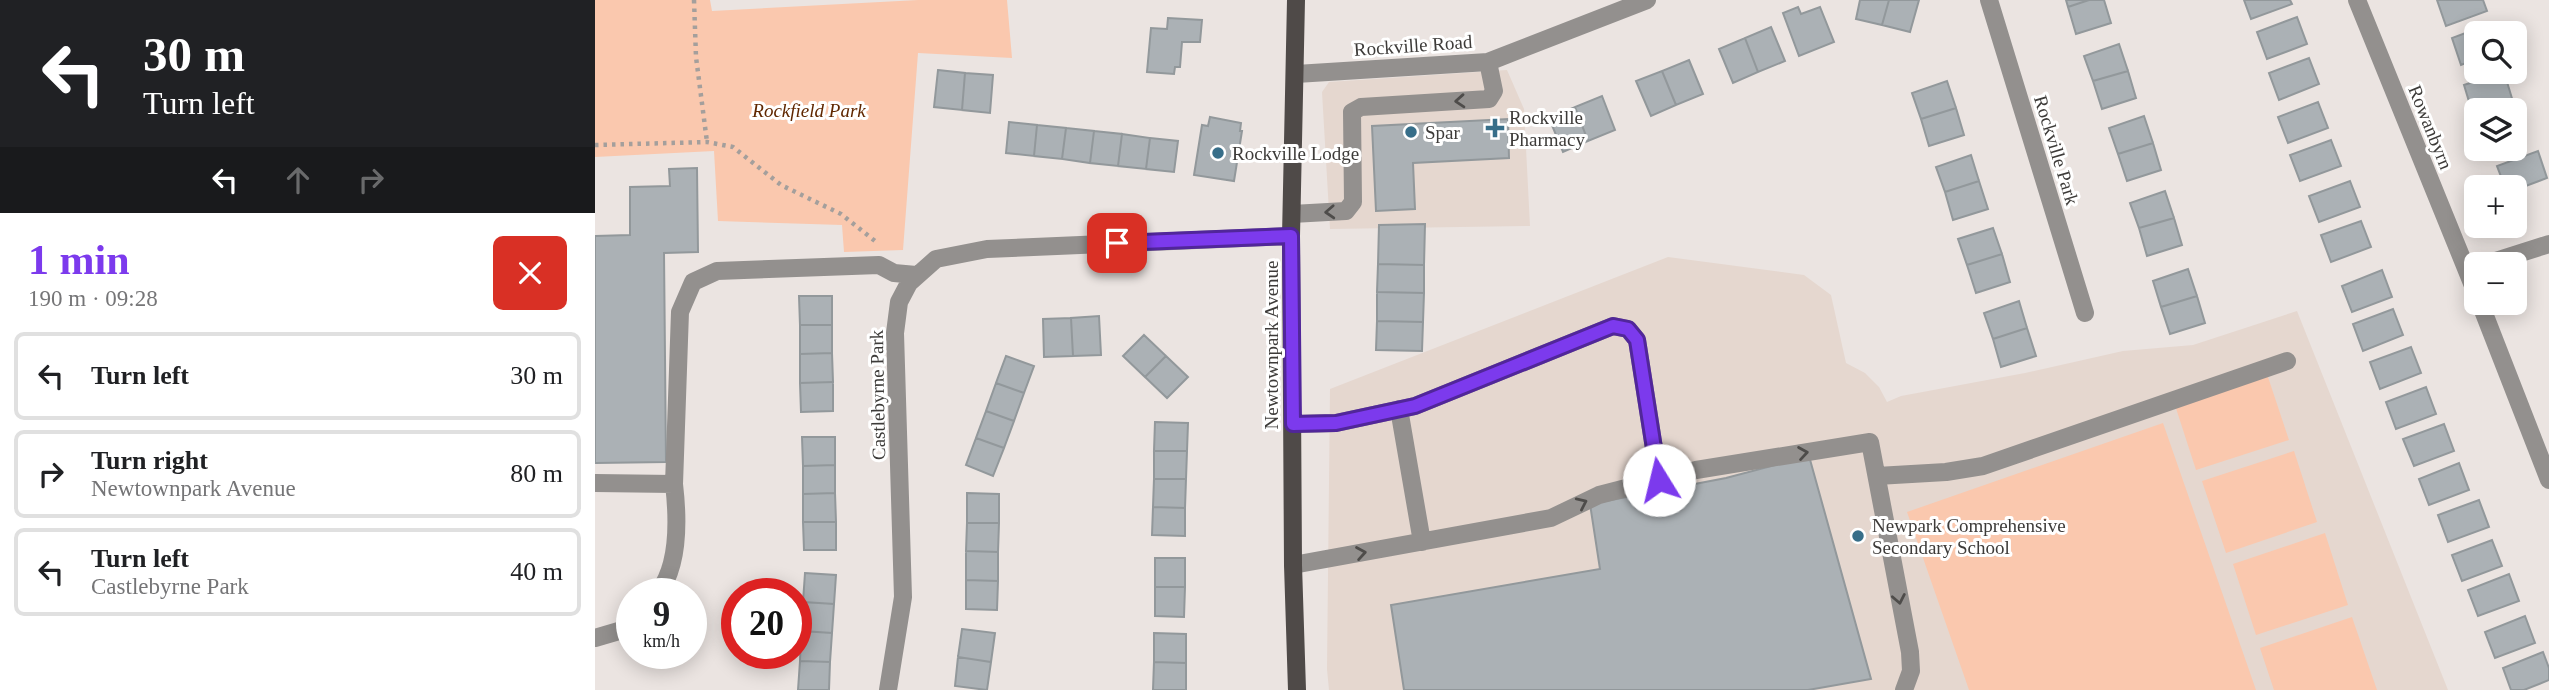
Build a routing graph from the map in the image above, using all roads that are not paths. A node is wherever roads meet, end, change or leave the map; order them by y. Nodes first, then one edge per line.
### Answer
1 (1296, 0) edge
2 (1647, 0) edge
3 (1989, 0) edge
4 (2357, 0) edge
5 (1488, 62) junction
6 (1296, 74) junction
7 (1292, 215) junction
8 (1291, 236) junction
9 (2549, 244) edge
10 (2465, 252) edge
11 (2524, 252) edge
12 (916, 275) junction
13 (2085, 313) dead end
14 (2485, 315) edge
15 (2287, 361) dead end
16 (1399, 410) junction
17 (1293, 424) junction
18 (1877, 476) junction
19 (1659, 480) junction
20 (2549, 480) edge
21 (595, 482) edge
22 (674, 484) junction
23 (1422, 542) junction
24 (1293, 565) junction
25 (666, 578) edge
26 (616, 632) edge
27 (595, 638) edge
28 (888, 690) edge
29 (1297, 690) edge
30 (1904, 690) edge

1 - 6 main road, Newtownpark Avenue
2 - 5 street, Rockville Road
3 - 13 street, Rockville Park
4 - 10 street, Rowanbyrn
5 - 6 street, Rockville Road
5 -> 7 street
6 - 7 main road, Newtownpark Avenue
7 - 8 main road, Newtownpark Avenue
8 - 12 street, Castlebyrne Park
8 - 17 main road, Newtownpark Avenue
9 - 11 street
12 - 22 street
12 - 28 street, Castlebyrne Park
14 - 20 street
15 - 18 street
16 - 17 street
16 - 19 street
16 - 23 street
17 - 24 main road, Newtownpark Avenue
19 -> 18 street
18 -> 30 street
23 -> 19 street
21 - 22 street
22 - 25 street
24 -> 23 street
24 - 29 main road, Newtownpark Avenue
26 - 27 street

